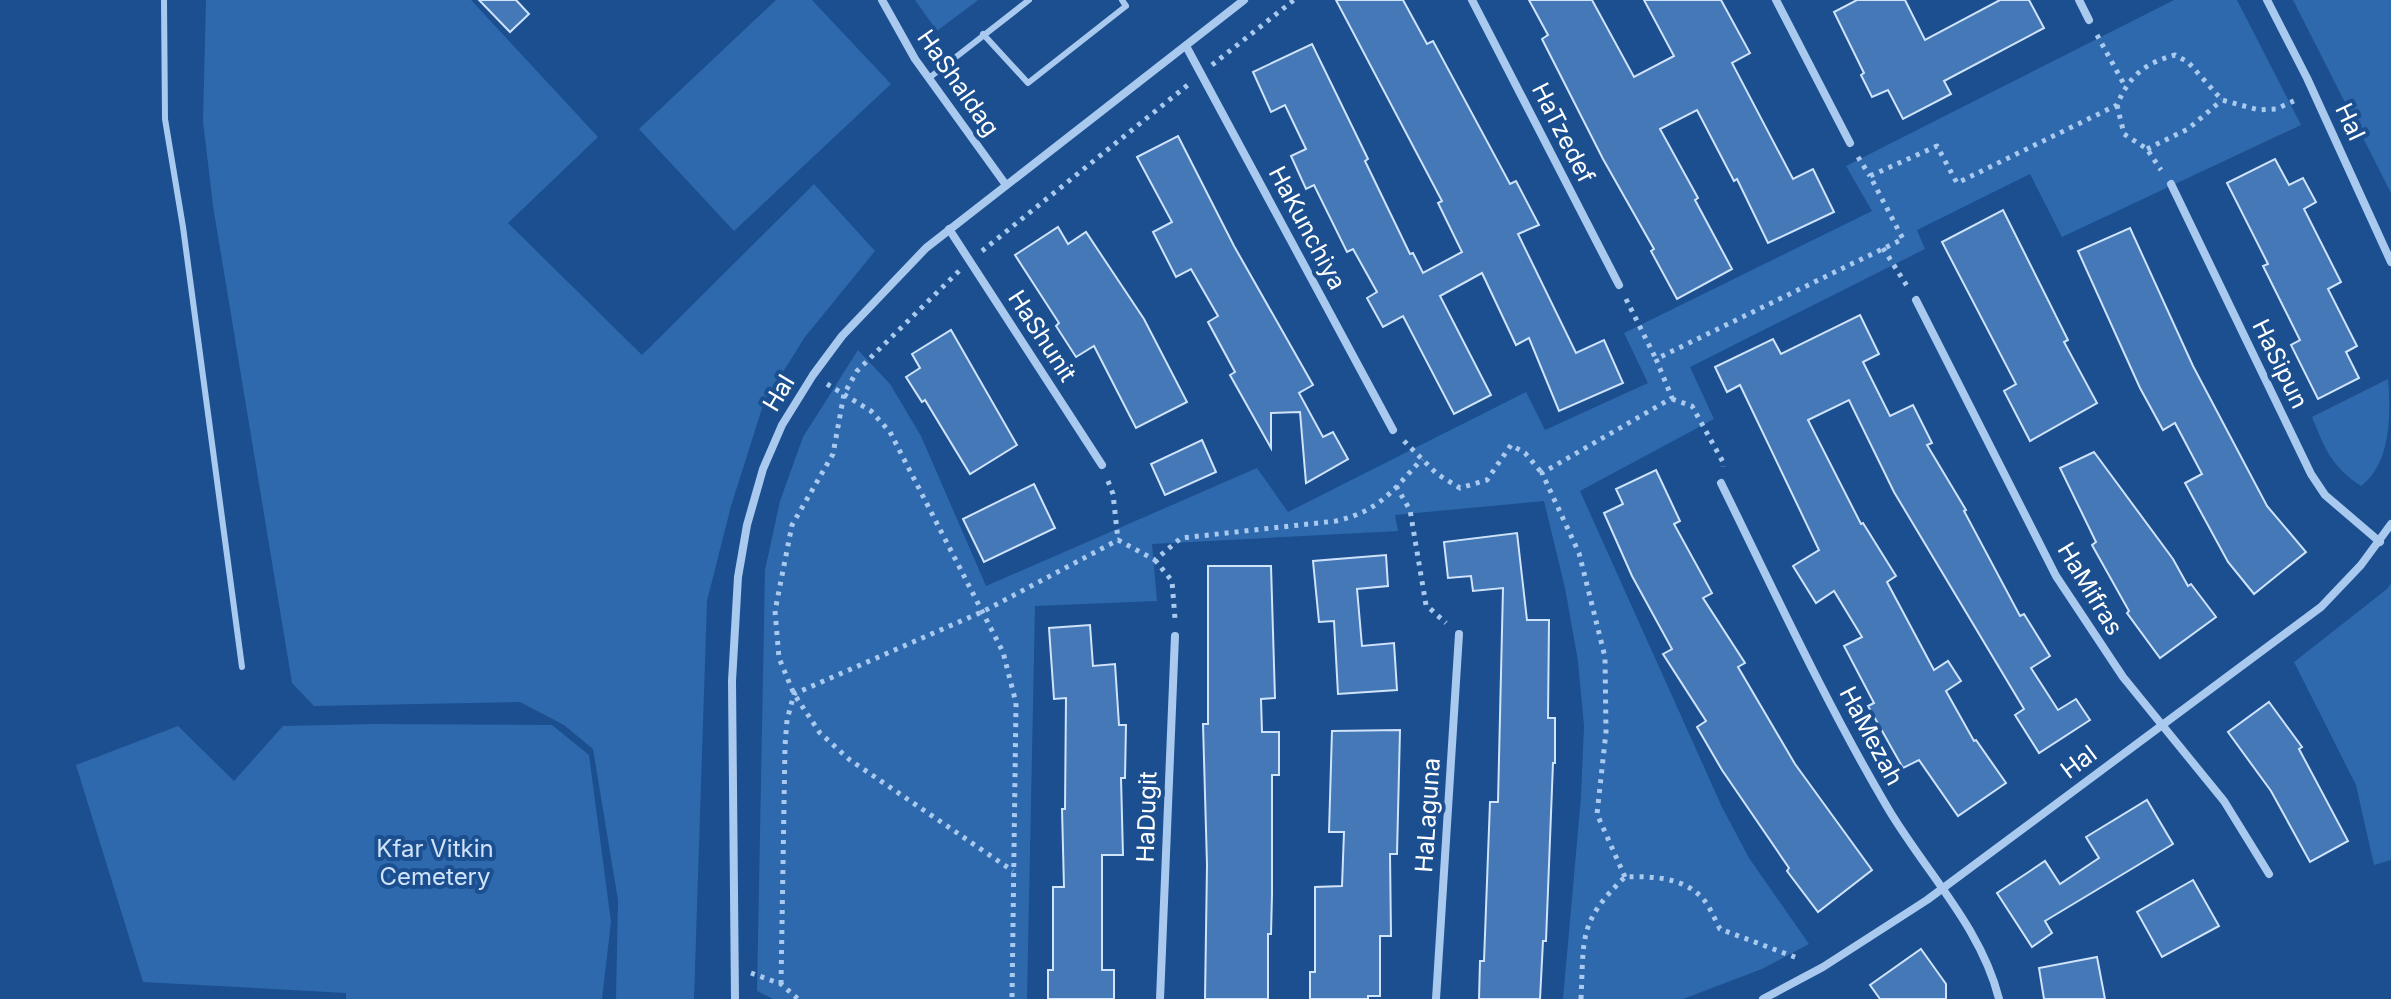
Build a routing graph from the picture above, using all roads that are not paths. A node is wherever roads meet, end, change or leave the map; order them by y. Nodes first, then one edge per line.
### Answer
1 (164, 0) edge
2 (882, 0) edge
3 (1029, 0) edge
4 (1122, 0) edge
5 (1244, 0) edge
6 (1472, 0) edge
7 (1776, 0) edge
8 (2079, 0) edge
9 (2267, 0) edge
10 (2089, 20) road end
11 (983, 34) junction
12 (1186, 46) junction
13 (929, 78) junction
14 (1850, 143) dead end
15 (2171, 184) road end
16 (1006, 185) junction
17 (949, 229) junction
18 (2391, 262) edge
19 (1619, 285) road end
20 (1916, 300) road end
21 (1393, 430) road end
22 (1102, 465) road end
23 (1721, 483) road end
24 (2391, 524) edge
25 (2380, 542) junction
26 (1459, 634) road end
27 (1175, 636) road end
28 (242, 667) dead end
29 (2162, 725) junction
30 (2269, 874) dead end
31 (1942, 889) junction
32 (735, 999) edge
33 (1160, 999) edge
34 (1436, 999) edge
35 (1763, 999) edge
36 (1999, 999) edge

1 - 28 lane
2 - 13 street, HaShaldag
3 - 11 lane
4 - 11 lane
5 - 12 street, HaI
6 - 19 street, HaTzedef
7 - 14 street
8 - 10 street
9 - 18 street, HaI
11 - 13 lane
12 - 16 street, HaI
12 - 21 street, HaKunchiya
13 - 16 street, HaShaldag
15 - 25 street, HaSipun
16 - 17 street, HaI
17 - 22 street, HaShunit
17 - 32 street, HaI
20 - 29 street, HaMifras
23 - 31 street, HaMezah
24 - 25 street, HaI
25 - 29 street, HaI
26 - 34 street, HaLaguna
27 - 33 street, HaDugit
29 - 30 street, HaMifras
29 - 31 street, HaI
31 - 35 street, HaI
31 - 36 street, HaMezah

